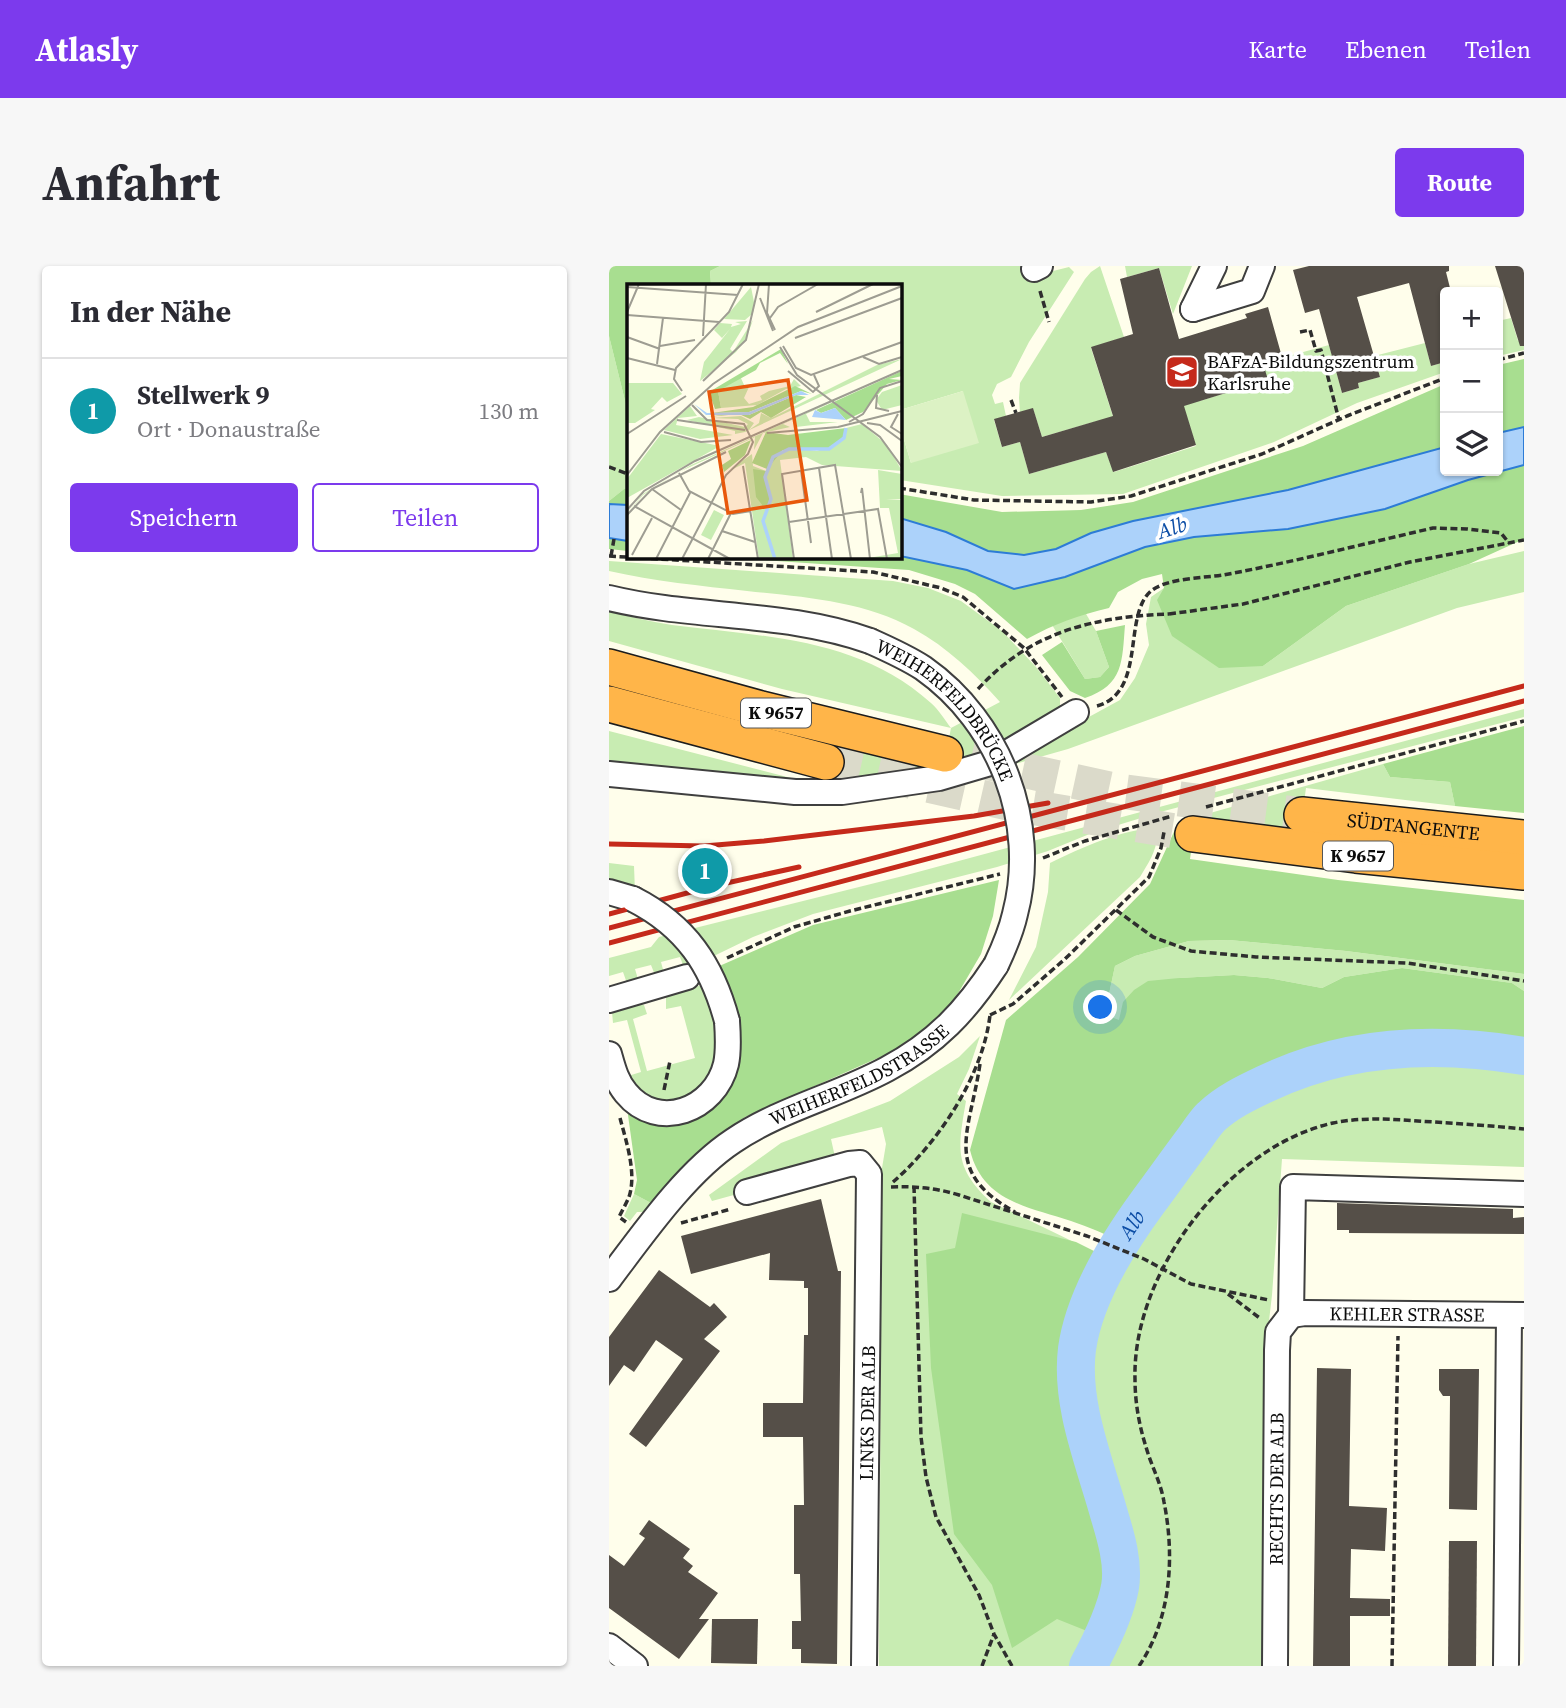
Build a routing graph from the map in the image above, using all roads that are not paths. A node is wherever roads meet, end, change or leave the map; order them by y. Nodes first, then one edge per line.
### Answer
1 (1214, 266) edge
2 (1262, 266) edge
3 (609, 598) edge
4 (609, 667) edge
5 (609, 704) edge
6 (1076, 712) road end
7 (945, 754) tunnel mouth
8 (827, 762) tunnel mouth
9 (609, 774) edge
10 (1302, 816) tunnel mouth
11 (1184, 819) tunnel mouth
12 (1524, 838) edge
13 (1524, 872) edge
14 (609, 892) edge
15 (996, 965) joint
16 (687, 977) road end
17 (609, 1000) edge
18 (609, 1054) edge
19 (747, 1192) road end
20 (1524, 1194) edge
21 (609, 1279) edge
22 (1516, 1315) edge
23 (1285, 1324) junction
24 (609, 1646) edge
25 (635, 1666) edge
26 (864, 1666) edge
27 (1275, 1666) edge
28 (1506, 1666) edge

1 - 2 street
3 - 15 street, WEIHERFELDBRÜCKE, bridge
4 - 7 highway, K 9657
5 - 8 highway, K 9657
6 - 9 street
10 - 12 highway, SÜDTANGENTE / K 9657
11 - 13 highway, SÜDTANGENTE / K 9657
14 - 18 street, bridge
15 - 21 street, WEIHERFELDSTRASSE
16 - 17 street
19 - 26 street, LINKS DER ALB
20 - 23 street, RECHTS DER ALB
22 - 23 street, KEHLER STRASSE
22 - 28 street
23 - 27 street, RECHTS DER ALB
24 - 25 street

